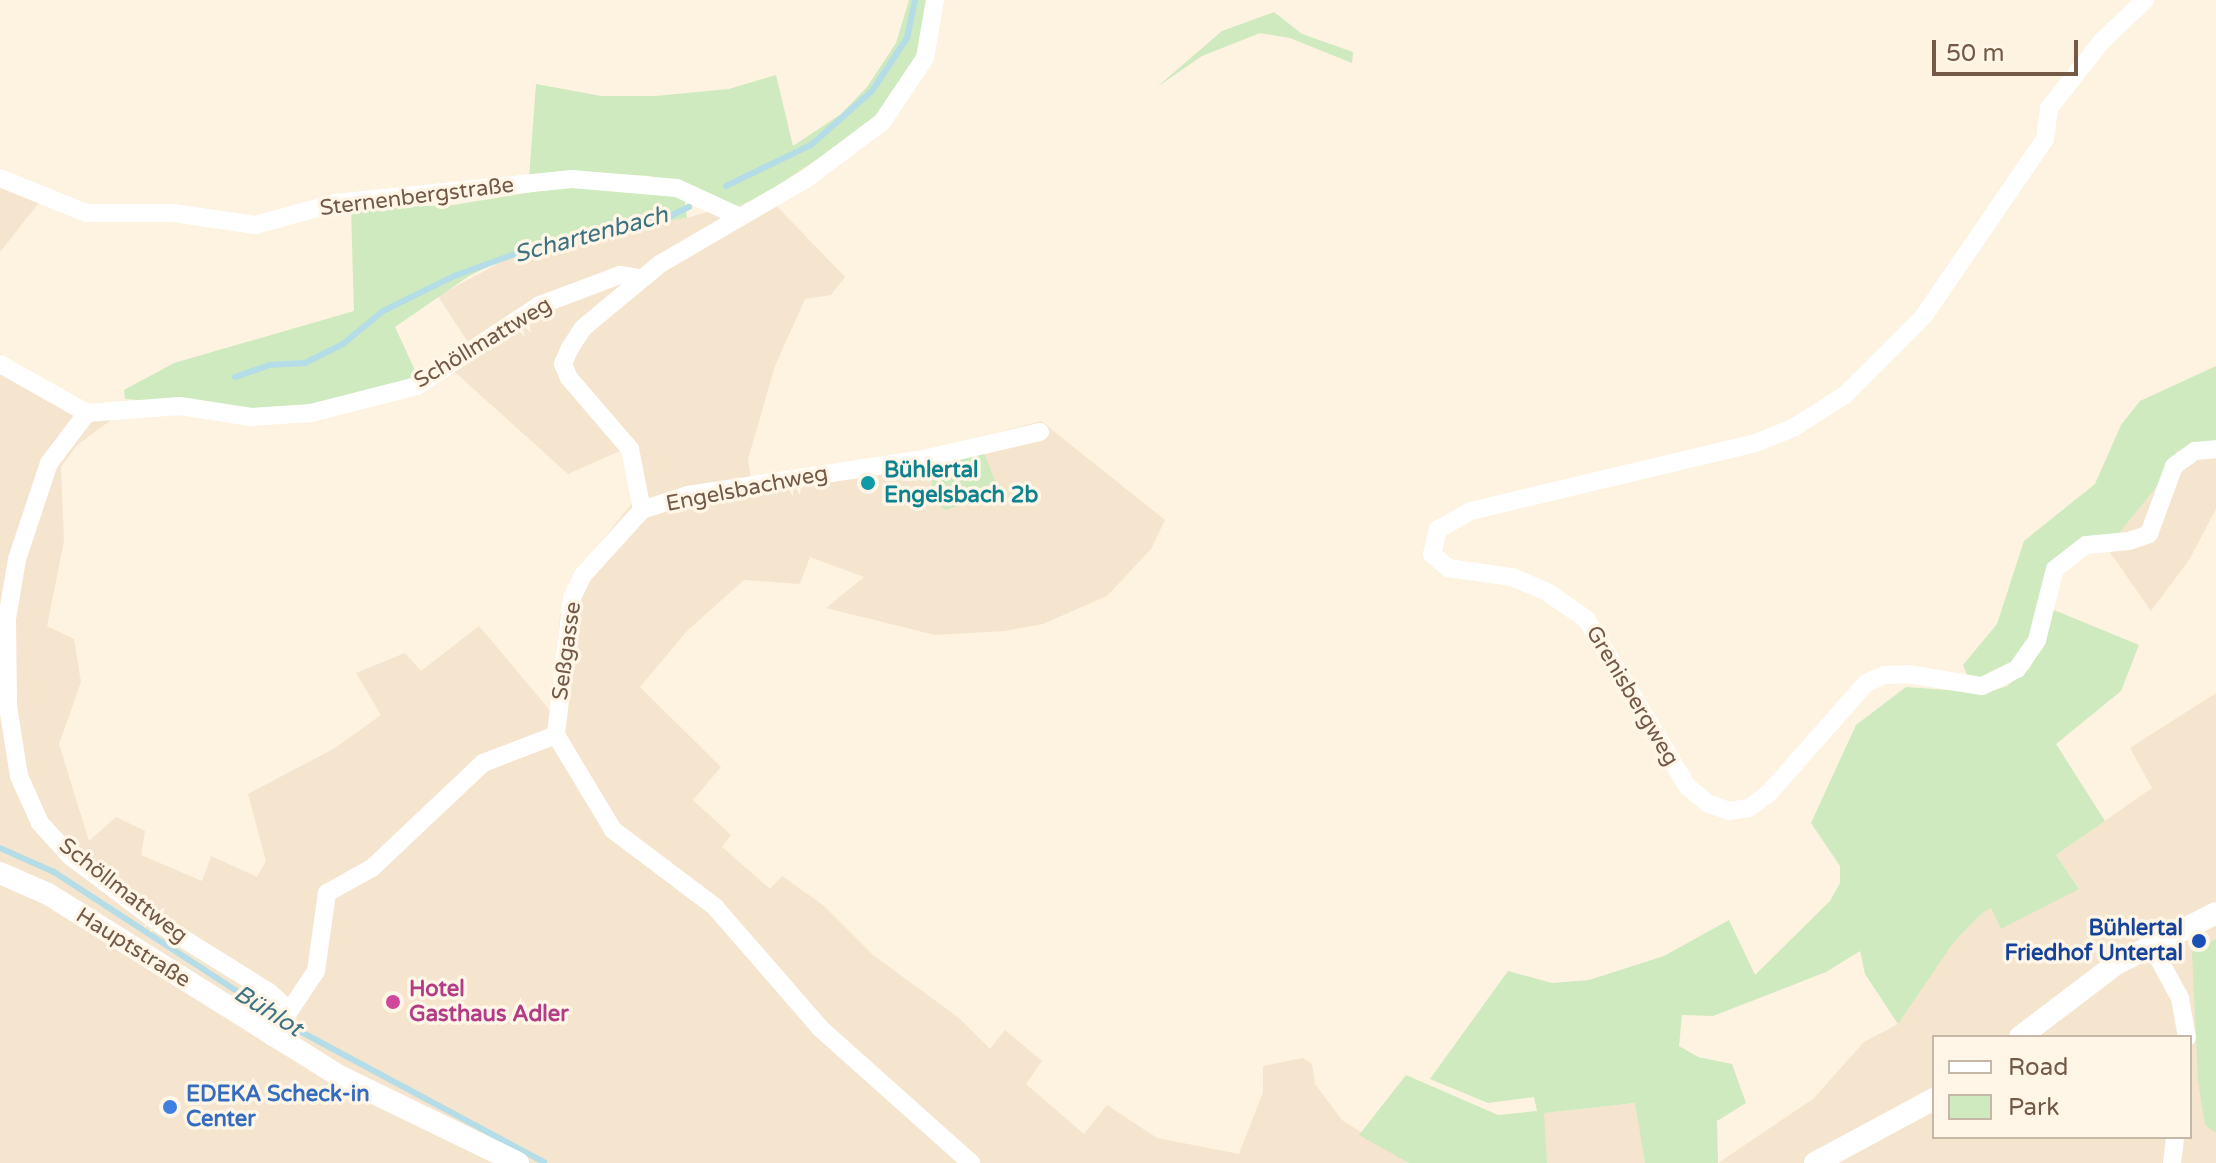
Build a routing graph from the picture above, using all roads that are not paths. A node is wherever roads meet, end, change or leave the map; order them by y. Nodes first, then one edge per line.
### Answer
1 (935, 0) edge
2 (2145, 0) edge
3 (0, 178) edge
4 (740, 217) junction
5 (640, 278) junction
6 (0, 364) edge
7 (87, 413) junction
8 (1040, 432) dead end
9 (2216, 449) edge
10 (642, 510) junction
11 (556, 735) junction
12 (0, 873) edge
13 (2216, 913) edge
14 (2151, 945) junction
15 (289, 1010) junction
16 (275, 1032) junction
17 (2023, 1035) edge
18 (2187, 1035) edge
19 (1932, 1100) edge
20 (2175, 1139) edge
21 (518, 1163) edge
22 (971, 1163) edge
23 (1815, 1163) edge
24 (2172, 1163) edge

1 - 4 street
2 - 9 street, Grenisbergweg
3 - 4 street, Sternenbergstraße
4 - 5 street
5 - 7 street, Schöllmattweg
5 - 10 street
6 - 7 street
7 - 15 street, Schöllmattweg
8 - 10 street, Engelsbachweg
10 - 11 street, Seßgasse
11 - 15 street
11 - 22 street
12 - 16 street, Hauptstraße
13 - 14 street
14 - 17 street
14 - 18 street
15 - 16 street
16 - 21 street, Hauptstraße
19 - 23 street
20 - 24 street

